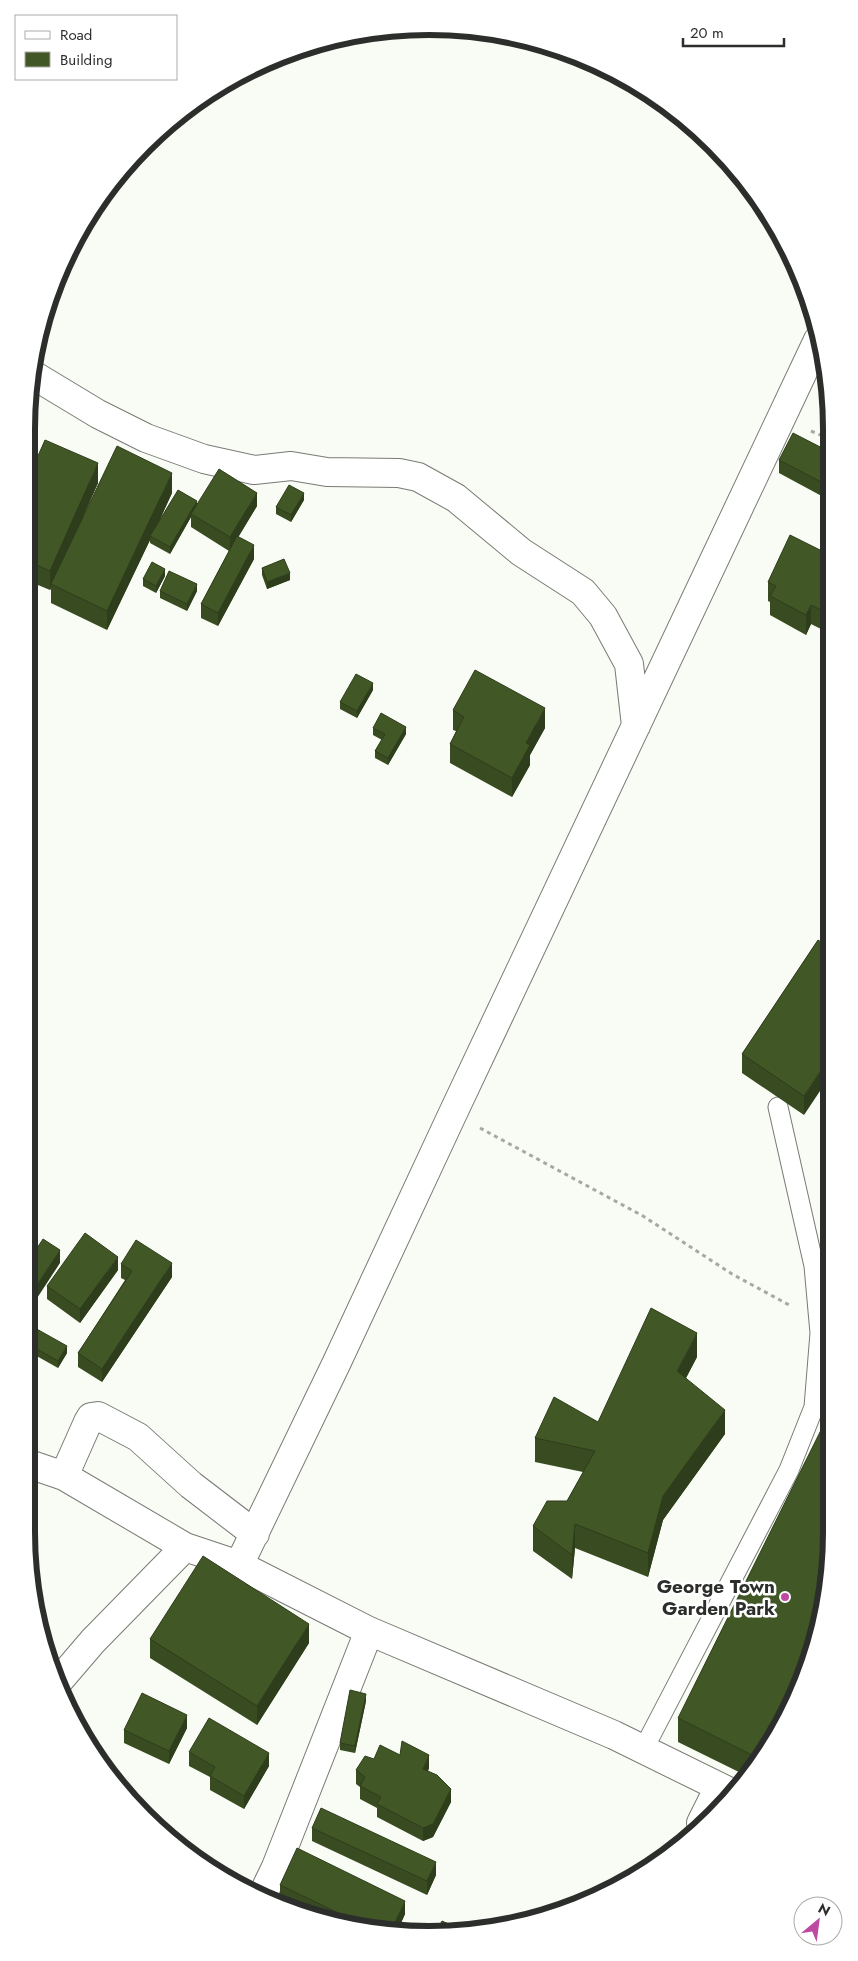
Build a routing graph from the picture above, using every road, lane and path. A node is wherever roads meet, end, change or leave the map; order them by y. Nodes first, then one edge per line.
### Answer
1 (814, 348) edge
2 (38, 378) edge
3 (636, 726) junction
4 (778, 1108) dead end
5 (453, 1114) junction
6 (820, 1333) junction
7 (35, 1466) edge
8 (64, 1476) junction
9 (255, 1534) junction
10 (185, 1547) junction
11 (239, 1566) junction
12 (369, 1630) junction
13 (63, 1677) edge
14 (643, 1750) junction
15 (727, 1790) edge
16 (264, 1889) edge

1 - 3 street
2 - 3 street
3 - 5 street
4 - 6 lane
5 - 6 path
5 - 9 street
6 - 14 lane
7 - 8 street
8 - 9 street
8 - 10 street
9 - 11 street
10 - 11 street
10 - 13 street
11 - 12 street
12 - 14 street
12 - 16 street
14 - 15 street

